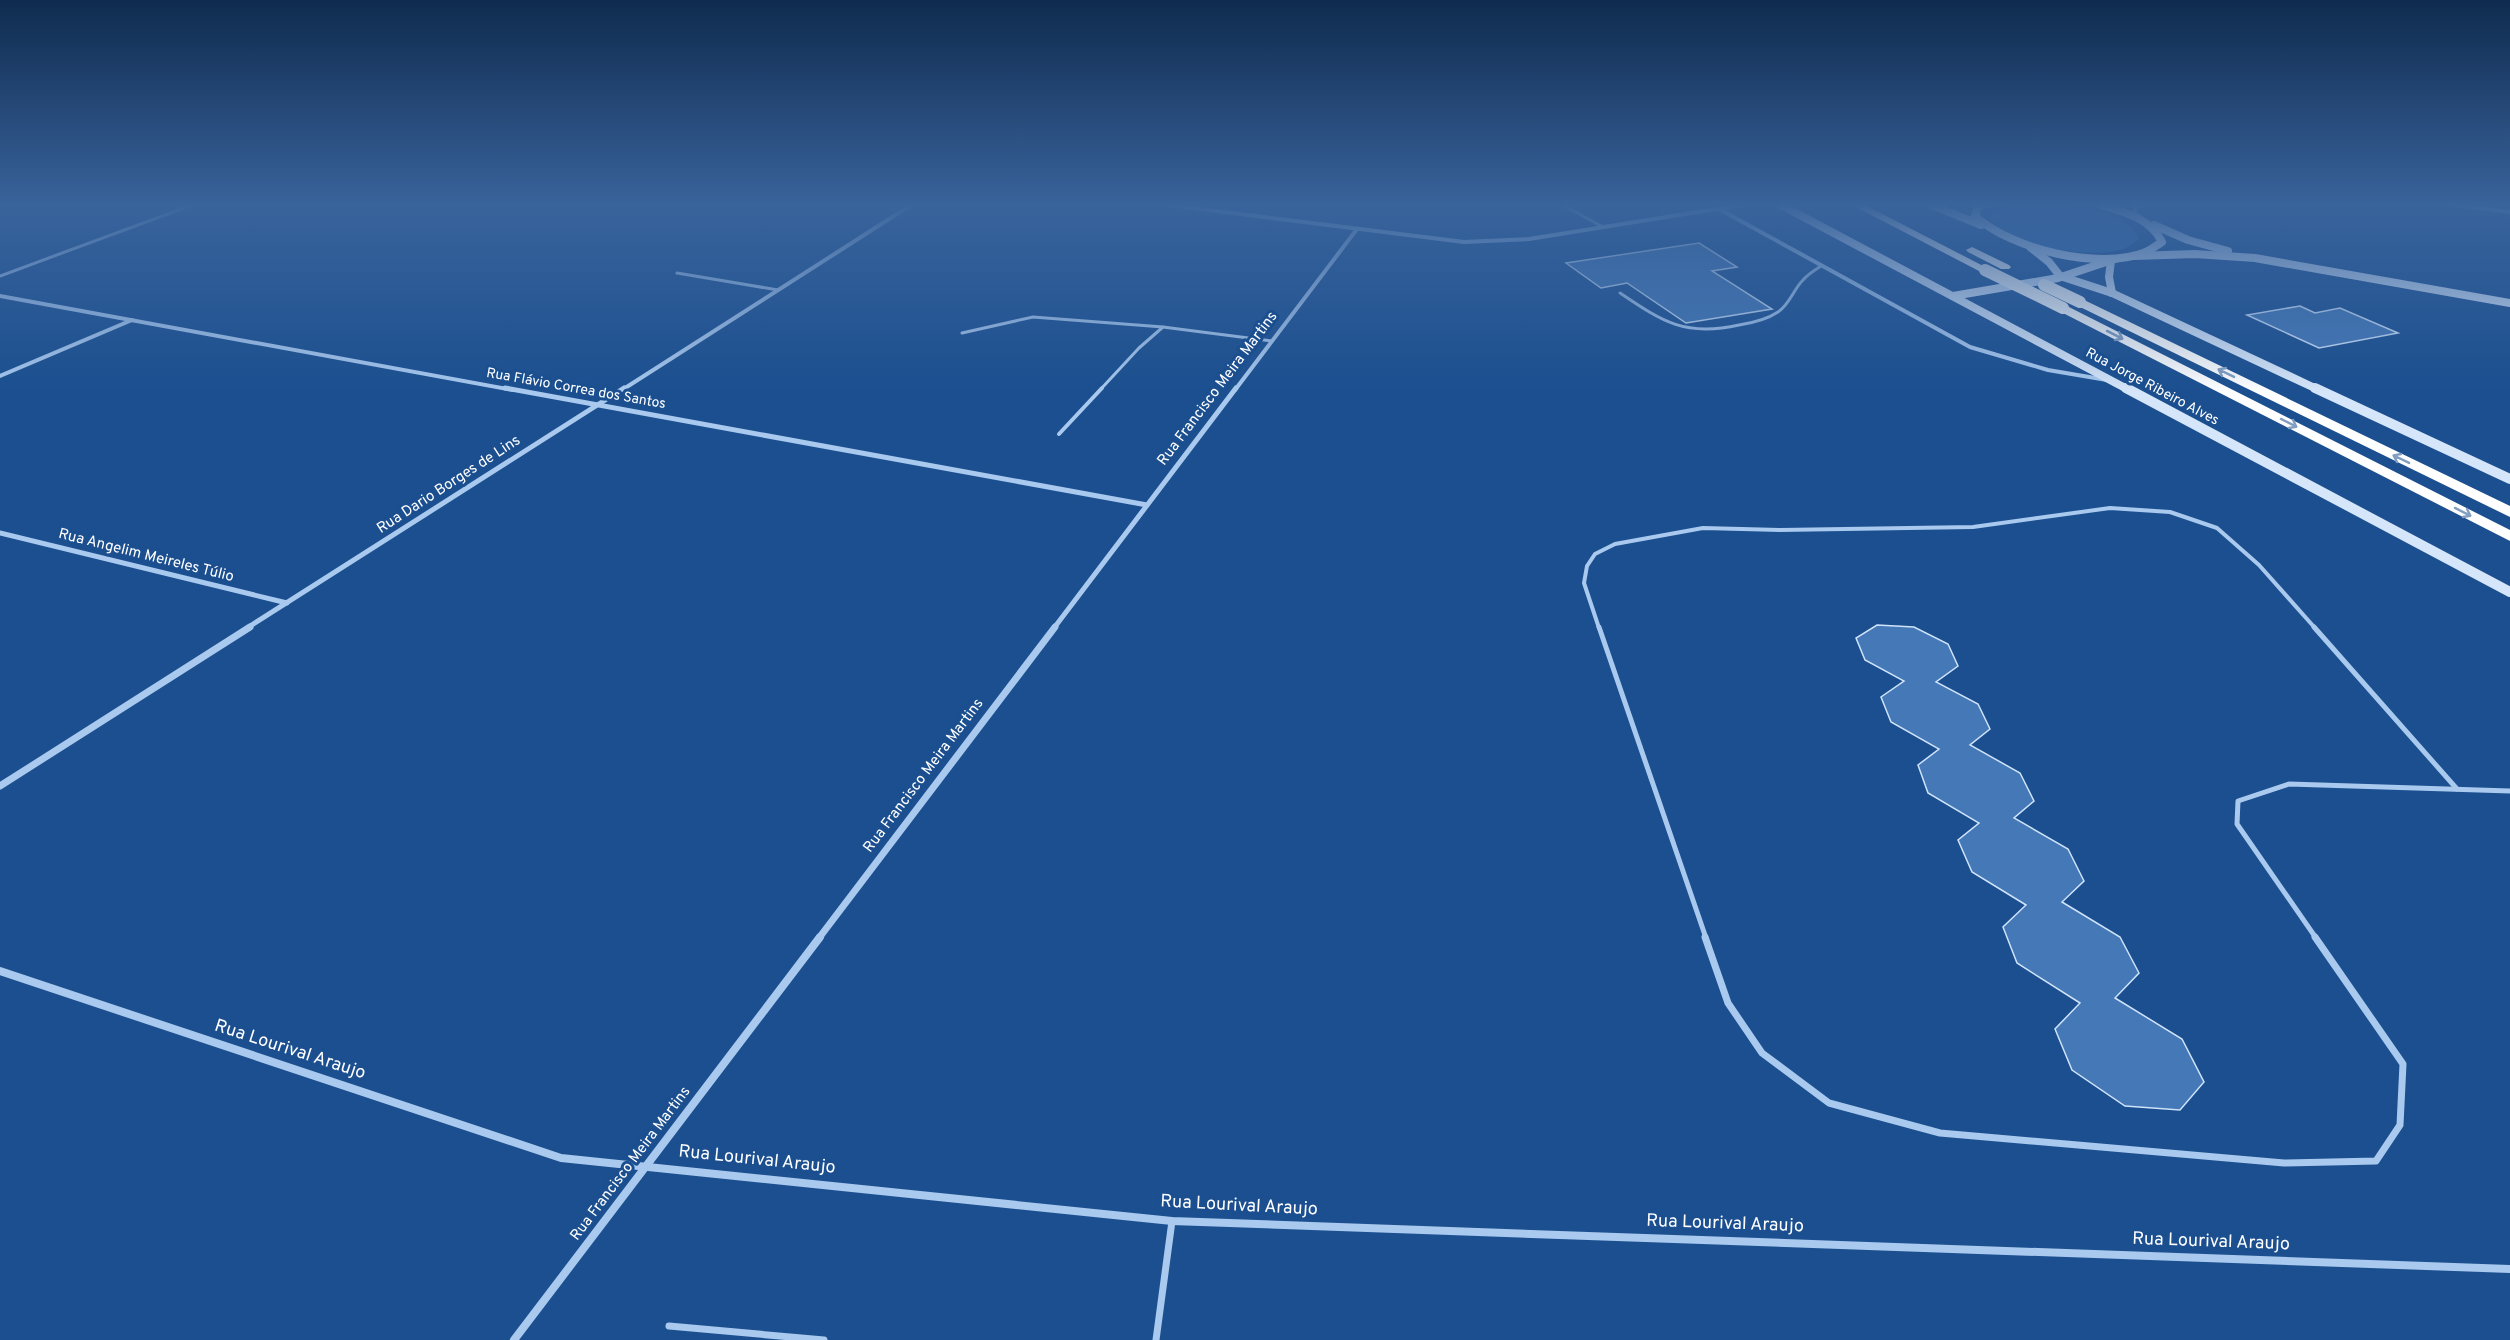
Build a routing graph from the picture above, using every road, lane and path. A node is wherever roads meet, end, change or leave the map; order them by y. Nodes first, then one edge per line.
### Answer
1 (23, 268) edge
2 (813, 268) edge
3 (1328, 268) edge
4 (1818, 268) edge
5 (1824, 268) edge
6 (1899, 268) edge
7 (1980, 268) edge
8 (2006, 268) edge
9 (2053, 268) edge
10 (2087, 268) edge
11 (2112, 268) edge
12 (2309, 268) edge
13 (677, 273) dead end
14 (0, 276) edge
15 (2060, 276) junction
16 (778, 290) junction
17 (1620, 292) dead end
18 (2112, 293) junction
19 (0, 296) edge
20 (1953, 296) junction
21 (2510, 303) edge
22 (133, 320) junction
23 (1163, 327) junction
24 (962, 333) dead end
25 (1272, 341) junction
26 (0, 376) edge
27 (2110, 380) junction
28 (597, 405) junction
29 (1059, 434) dead end
30 (2510, 479) edge
31 (1147, 505) junction
32 (2510, 512) edge
33 (0, 533) edge
34 (2510, 536) edge
35 (2510, 592) edge
36 (287, 603) junction
37 (0, 786) edge
38 (2457, 789) junction
39 (2510, 791) edge
40 (0, 971) edge
41 (646, 1165) junction
42 (1172, 1221) junction
43 (2510, 1269) edge
44 (669, 1326) dead end
45 (513, 1340) edge
46 (824, 1340) edge
47 (1156, 1340) edge

1 - 14 lane
2 - 16 street, Rua Dario Borges de Lins
3 - 25 street, Rua Francisco Meira Martins
4 - 17 lane
5 - 27 street
6 - 20 main road, Rua Jorge Ribeiro Alves
7 -> 34 highway, bridge
32 -> 8 highway, bridge
9 - 15 main road
10 - 15 main road
11 - 18 main road
12 - 21 main road
13 - 16 lane
15 - 18 main road
15 - 20 main road
16 - 28 street, Rua Dario Borges de Lins
18 - 30 main road
19 - 22 street, Rua Flávio Correa dos Santos
20 - 27 main road, Rua Jorge Ribeiro Alves
22 - 26 street
22 - 28 street, Rua Flávio Correa dos Santos
23 - 24 lane
23 - 25 lane
23 - 29 lane
25 - 31 street, Rua Francisco Meira Martins
27 - 35 main road, Rua Jorge Ribeiro Alves
28 - 31 street, Rua Flávio Correa dos Santos
28 - 36 street, Rua Dario Borges de Lins
31 - 41 street, Rua Francisco Meira Martins
33 - 36 street, Rua Angelim Meireles Túlio
36 - 37 street, Rua Dario Borges de Lins
38 - 38 lane
38 - 39 lane
40 - 41 street, Rua Lourival Araujo
41 - 42 street, Rua Lourival Araujo
41 - 45 street, Rua Francisco Meira Martins
42 - 43 street, Rua Lourival Araujo
42 - 47 lane
44 - 46 lane

